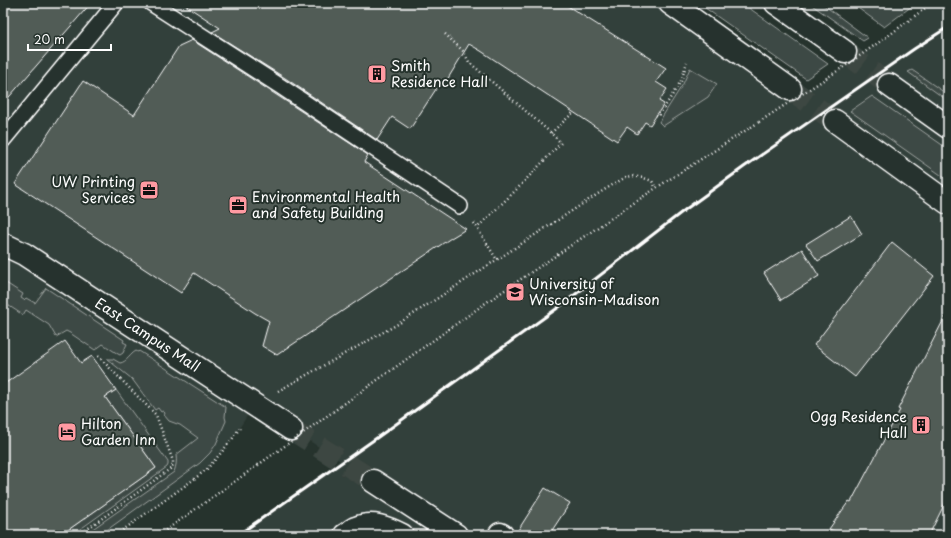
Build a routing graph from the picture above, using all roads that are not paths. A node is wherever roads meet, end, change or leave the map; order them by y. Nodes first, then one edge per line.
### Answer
1 (116, 3) edge
2 (151, 3) edge
3 (670, 3) edge
4 (776, 3) edge
5 (845, 52) tunnel mouth
6 (889, 85) tunnel mouth
7 (790, 89) tunnel mouth
8 (835, 121) tunnel mouth
9 (948, 127) edge
10 (3, 140) edge
11 (948, 203) edge
12 (460, 206) road end
13 (3, 244) edge
14 (291, 429) tunnel mouth
15 (373, 481) tunnel mouth
16 (346, 535) edge
17 (402, 535) edge
18 (456, 535) edge

1 - 10 lane
2 - 12 lane
3 - 7 street
4 - 5 street
6 - 9 street
8 - 11 street
13 - 14 street, East Campus Mall
15 - 18 street
16 - 17 street

